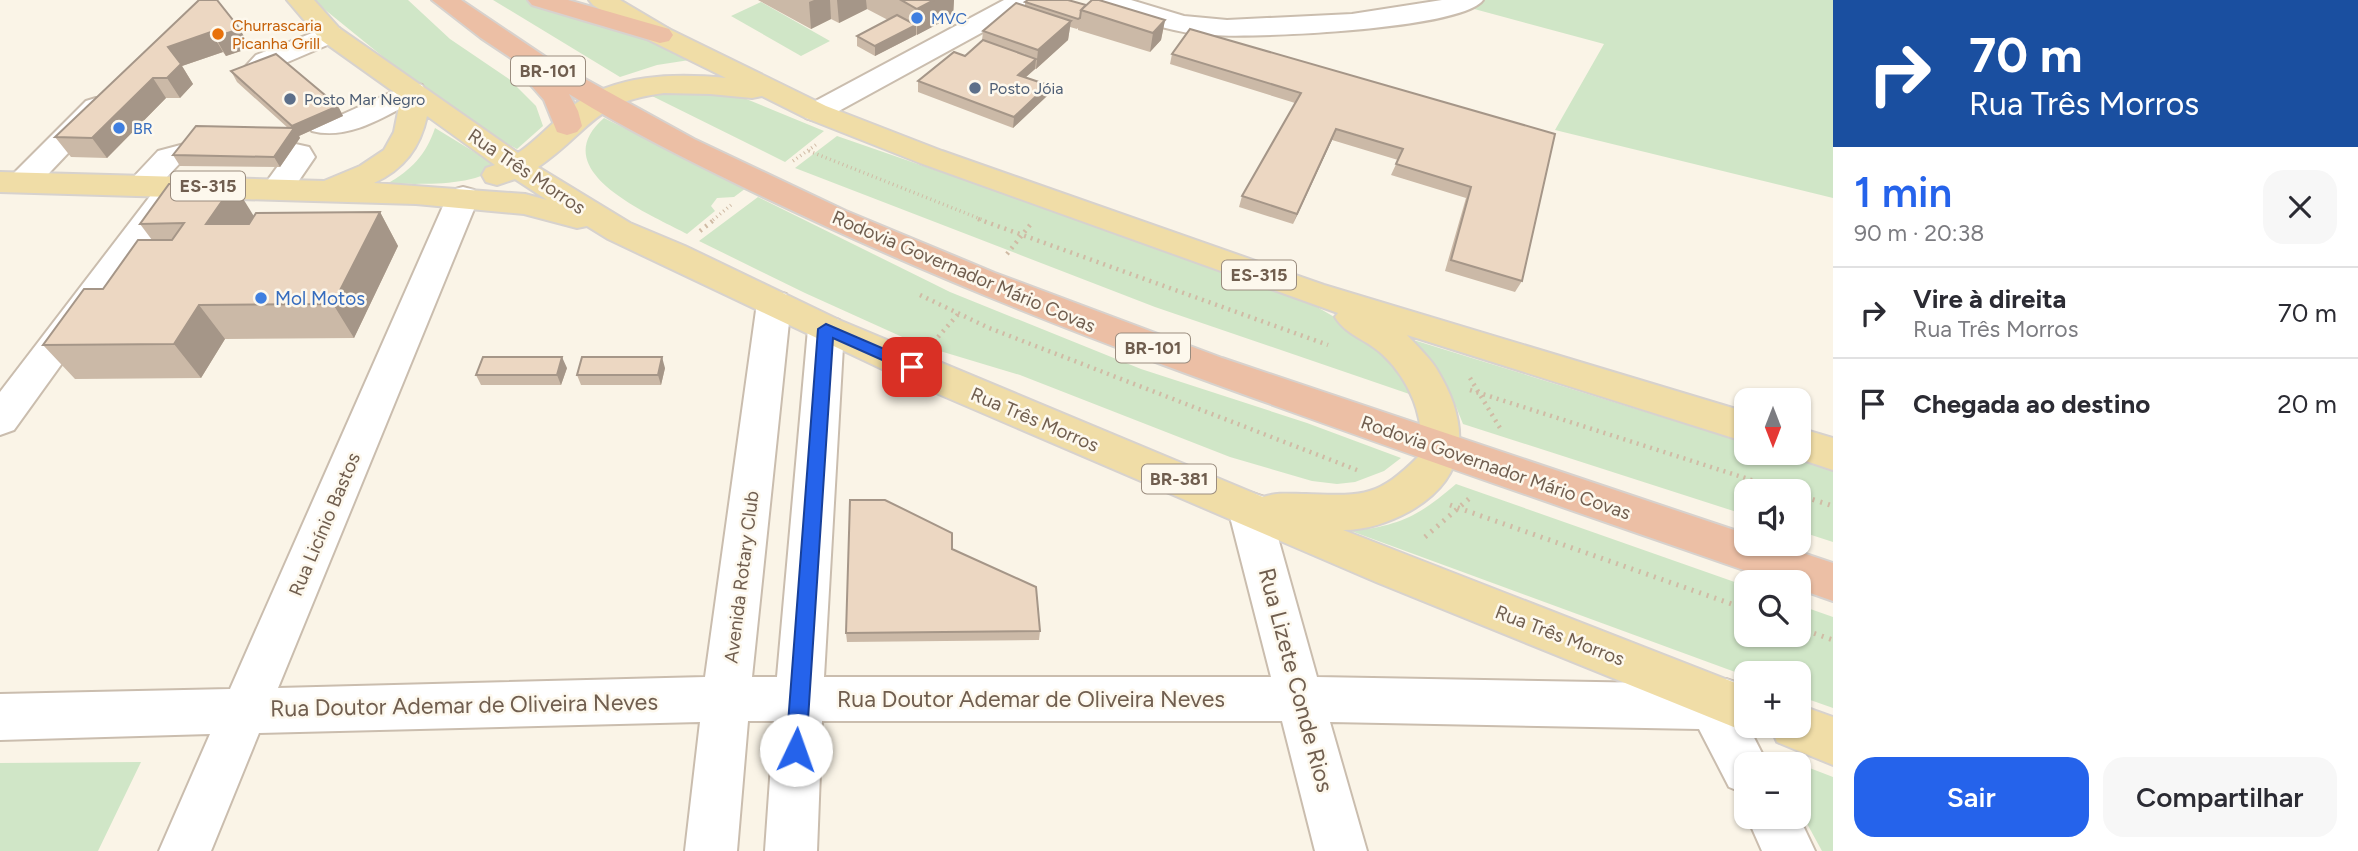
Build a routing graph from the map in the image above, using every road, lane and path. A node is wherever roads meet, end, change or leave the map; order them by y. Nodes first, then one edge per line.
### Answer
1 (300, 0) edge
2 (445, 0) edge
3 (541, 0) edge
4 (601, 0) edge
5 (1023, 0) edge
6 (1108, 0) edge
7 (1470, 0) edge
8 (330, 34) junction
9 (660, 35) junction
10 (497, 40) junction
11 (260, 73) edge
12 (116, 86) edge
13 (414, 93) junction
14 (782, 95) junction
15 (598, 102) junction
16 (817, 112) junction
17 (322, 125) edge
18 (568, 126) junction
19 (192, 151) edge
20 (809, 151) dead end
21 (290, 152) dead end
22 (519, 167) junction
23 (12, 182) edge
24 (159, 185) junction
25 (278, 188) junction
26 (326, 190) junction
27 (463, 192) junction
28 (568, 199) junction
29 (729, 206) dead end
30 (741, 212) dead end
31 (619, 231) junction
32 (910, 291) dead end
33 (1312, 293) junction
34 (774, 303) junction
35 (826, 329) junction
36 (1341, 349) dead end
37 (1421, 375) junction
38 (0, 420) edge
39 (1734, 423) edge
40 (1811, 447) edge
41 (1440, 448) junction
42 (1833, 454) edge
43 (1748, 479) edge
44 (1410, 491) junction
45 (1811, 499) edge
46 (1833, 506) edge
47 (1249, 509) junction
48 (1833, 582) edge
49 (1734, 606) edge
50 (1811, 632) edge
51 (1833, 640) edge
52 (726, 699) junction
53 (799, 699) junction
54 (1302, 699) junction
55 (1728, 706) edge
56 (244, 710) junction
57 (0, 717) edge
58 (1811, 733) edge
59 (1833, 741) edge
60 (1741, 752) edge
61 (1778, 829) edge
62 (186, 851) edge
63 (710, 851) edge
64 (791, 851) edge
65 (1341, 851) edge
66 (1789, 851) edge

1 - 8 main road, Rua Três Morros
2 - 10 highway, Rodovia Governador Mário Covas / BR-101
3 - 9 highway
4 - 9 main road
5 - 16 street
6 - 7 street
8 - 11 street
8 - 13 main road, Rua Três Morros
9 - 14 main road
10 - 15 highway, Rodovia Governador Mário Covas / BR-101
10 - 18 highway
12 - 23 street
13 - 17 street
13 - 22 main road, Rua Três Morros
13 - 26 main road
14 - 15 main road
14 - 16 main road, ES-315
15 - 18 main road
15 - 41 highway, Rodovia Governador Mário Covas / BR-101
16 - 33 main road, ES-315
18 - 22 main road
18 - 28 main road
19 - 24 street
20 - 36 path
21 - 25 street
22 - 27 main road, ES-315
22 - 28 main road, Rua Três Morros
23 - 24 main road, ES-315
24 - 25 main road, ES-315
24 - 38 street
25 - 26 main road, ES-315
26 - 27 main road, ES-315
27 - 31 main road, ES-315
27 - 56 street, Rua Licínio Bastos
28 - 31 main road, Rua Três Morros
29 - 30 path
31 - 34 main road, Rua Três Morros / BR-381
32 - 44 path
33 - 37 main road
33 - 39 main road, ES-315
34 - 35 main road, Rua Três Morros / BR-381
34 - 52 street, Avenida Rotary Club
35 - 47 main road, Rua Três Morros / BR-381
35 - 53 street
37 - 41 main road
37 - 43 path
40 - 42 main road
41 - 44 main road
41 - 48 highway, Rodovia Governador Mário Covas / BR-101
44 - 47 main road
44 - 49 path
45 - 46 path
47 - 54 street, Rua Lizete Conde Rios
47 - 55 main road, Rua Três Morros / BR-381
50 - 51 path
52 - 53 street, Rua Doutor Ademar de Oliveira Neves
52 - 56 street, Rua Doutor Ademar de Oliveira Neves
52 - 63 street, Avenida Rotary Club
53 - 54 street, Rua Doutor Ademar de Oliveira Neves
53 - 64 street
54 - 55 street, Rua Doutor Ademar de Oliveira Neves
54 - 65 street, Rua Lizete Conde Rios
55 - 60 street
56 - 57 street, Rua Doutor Ademar de Oliveira Neves
56 - 62 street, Rua Licínio Bastos
58 - 59 main road
61 - 66 street

